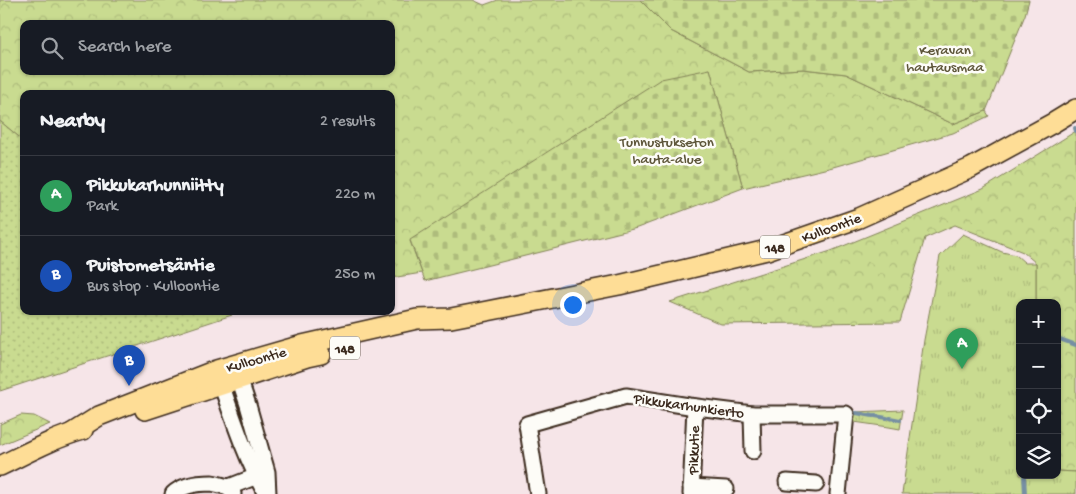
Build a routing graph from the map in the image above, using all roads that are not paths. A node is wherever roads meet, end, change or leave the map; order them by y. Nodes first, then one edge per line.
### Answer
1 (1076, 109) edge
2 (237, 372) junction
3 (219, 378) junction
4 (695, 407) junction
5 (752, 414) junction
6 (753, 450) dead end
7 (0, 466) edge
8 (262, 474) junction
9 (787, 482) dead end
10 (816, 484) dead end
11 (726, 488) dead end
12 (231, 491) edge
13 (691, 491) edge
14 (173, 494) edge
15 (267, 494) edge
16 (538, 494) edge
17 (838, 494) edge

1 - 2 main road, Kulloontie / 148
2 - 3 main road, Kulloontie / 148
2 - 8 street
3 - 7 main road, Kulloontie / 148
3 - 8 street
4 - 5 street, Pikkukarhunkierto
4 - 13 street, Pikkutie
4 - 16 street, Pikkukarhunkierto
5 - 6 street
5 - 17 street, Pikkukarhunkierto
8 - 12 street
8 - 15 street
9 - 10 street
11 - 13 street
12 - 14 street

